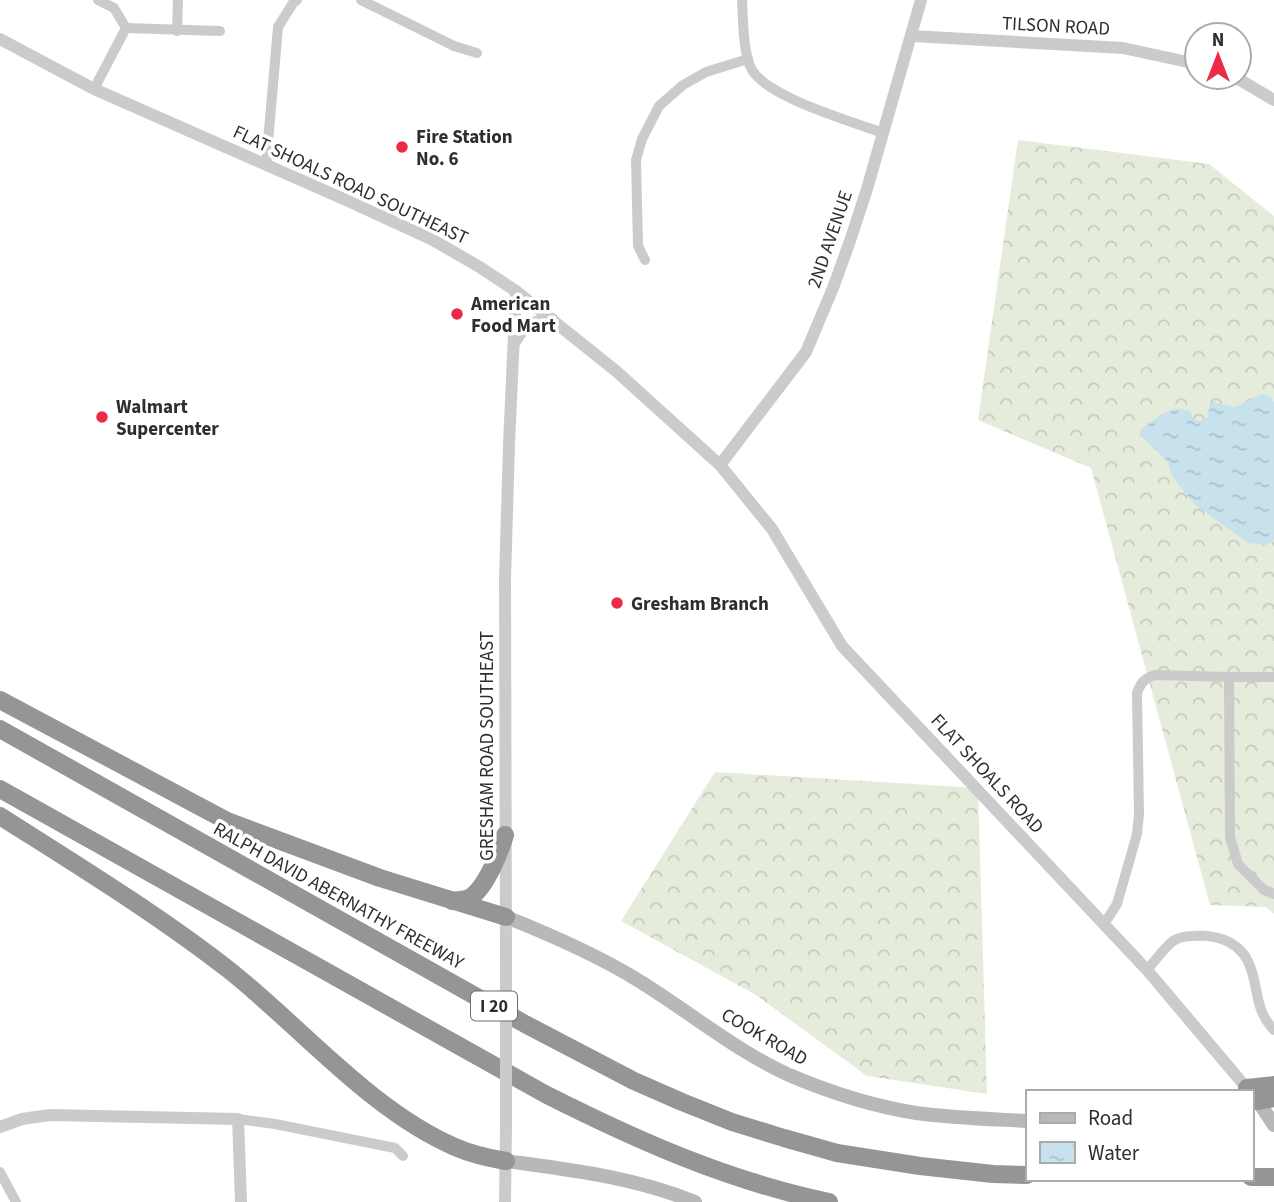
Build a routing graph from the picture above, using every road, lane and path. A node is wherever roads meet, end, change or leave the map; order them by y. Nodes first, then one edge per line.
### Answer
1 (98, 0) edge
2 (178, 0) edge
3 (297, 0) edge
4 (361, 0) edge
5 (742, 0) edge
6 (921, 0) edge
7 (126, 28) junction
8 (177, 31) junction
9 (220, 31) dead end
10 (912, 36) junction
11 (0, 39) edge
12 (477, 53) dead end
13 (748, 59) junction
14 (1183, 61) edge
15 (1253, 88) edge
16 (94, 89) junction
17 (1274, 100) edge
18 (883, 133) junction
19 (266, 164) junction
20 (645, 260) dead end
21 (516, 291) junction
22 (552, 319) junction
23 (513, 346) junction
24 (720, 465) junction
25 (1229, 677) junction
26 (1274, 677) edge
27 (0, 700) edge
28 (0, 729) edge
29 (0, 789) edge
30 (0, 816) edge
31 (505, 835) junction
32 (1274, 894) edge
33 (450, 901) junction
34 (506, 917) junction
35 (1104, 924) junction
36 (1147, 970) junction
37 (1274, 1030) edge
38 (1274, 1085) edge
39 (1250, 1090) edge
40 (1255, 1096) edge
41 (238, 1119) junction
42 (1026, 1121) edge
43 (1274, 1125) edge
44 (0, 1127) edge
45 (403, 1156) dead end
46 (506, 1161) junction
47 (0, 1172) edge
48 (1026, 1175) edge
49 (1253, 1177) edge
50 (1274, 1177) edge
51 (16, 1202) edge
52 (241, 1202) edge
53 (505, 1202) edge
54 (695, 1202) edge
55 (828, 1202) edge

1 - 7 street
2 - 8 street
3 - 19 street
4 - 12 street
5 - 13 street
6 - 10 street, 2ND AVENUE
7 - 8 street
7 - 16 street
8 - 9 street
10 - 14 street, TILSON ROAD
10 - 18 street, 2ND AVENUE
11 - 16 street, FLAT SHOALS ROAD SOUTHEAST
13 - 18 street
13 - 20 street
15 - 17 street
16 - 19 street, FLAT SHOALS ROAD SOUTHEAST
18 - 24 street, 2ND AVENUE
19 - 21 street, FLAT SHOALS ROAD SOUTHEAST
21 - 22 street, FLAT SHOALS ROAD SOUTHEAST
21 - 23 street, GRESHAM ROAD SOUTHEAST
22 - 23 street
22 - 24 street, FLAT SHOALS ROAD SOUTHEAST
23 - 31 street, GRESHAM ROAD SOUTHEAST
24 - 35 street, FLAT SHOALS ROAD
25 - 26 street
25 - 32 street
25 - 35 street
27 - 33 highway
28 - 48 highway, RALPH DAVID ABERNATHY FREEWAY / I 20
29 - 55 highway, I 20
30 - 46 highway
31 - 33 highway
31 - 34 street, GRESHAM ROAD SOUTHEAST
33 - 34 highway
34 - 42 main road, COOK ROAD
34 - 46 street, GRESHAM ROAD SOUTHEAST, bridge
35 - 36 street, FLAT SHOALS ROAD
36 - 37 street
36 - 39 street, FLAT SHOALS ROAD
38 - 40 highway
40 - 43 main road, FLAT SHOALS ROAD
41 - 44 street
41 - 45 street
41 - 52 street
46 - 53 street, GRESHAM ROAD SOUTHEAST
46 - 54 main road
47 - 51 street
49 - 50 highway

